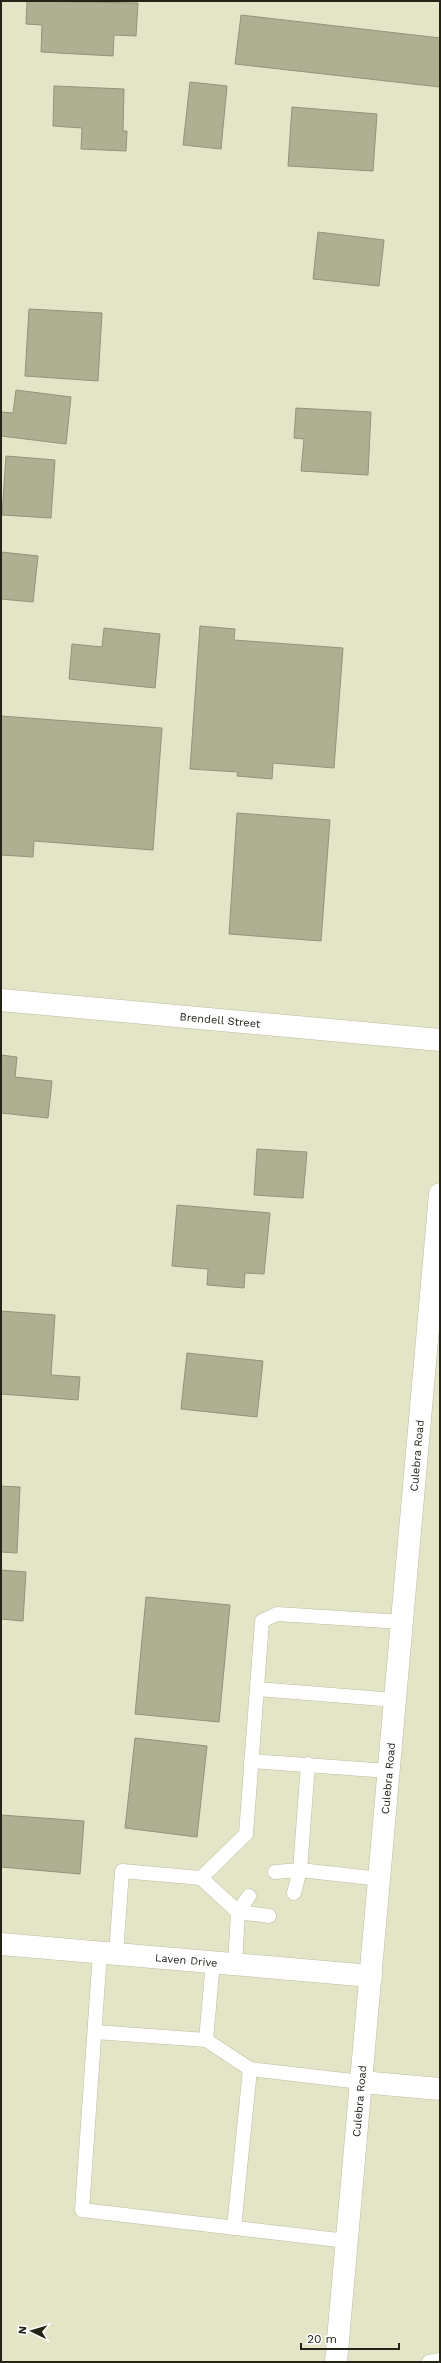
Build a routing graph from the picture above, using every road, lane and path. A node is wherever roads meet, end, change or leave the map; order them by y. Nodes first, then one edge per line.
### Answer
1 (1, 1000) edge
2 (440, 1040) edge
3 (440, 1194) edge
4 (402, 1622) junction
5 (257, 1689) junction
6 (395, 1700) junction
7 (251, 1761) junction
8 (308, 1764) junction
9 (389, 1771) junction
10 (300, 1870) junction
11 (275, 1872) dead end
12 (201, 1878) junction
13 (380, 1879) junction
14 (294, 1893) dead end
15 (249, 1896) dead end
16 (238, 1912) junction
17 (269, 1916) dead end
18 (1, 1944) edge
19 (108, 1953) junction
20 (213, 1962) junction
21 (235, 1964) junction
22 (371, 1976) junction
23 (95, 2032) junction
24 (206, 2040) junction
25 (250, 2068) junction
26 (361, 2082) junction
27 (440, 2089) edge
28 (234, 2228) junction
29 (347, 2241) junction
30 (440, 2360) edge
31 (336, 2362) edge
32 (429, 2362) edge

1 - 2 main road, Brendell Street
3 - 4 main road, Culebra Road
4 - 5 lane
4 - 6 main road, Culebra Road
5 - 6 lane
5 - 7 lane
6 - 9 main road, Culebra Road
7 - 8 lane
7 - 12 lane
8 - 9 lane
8 - 10 lane
9 - 13 main road, Culebra Road
10 - 11 lane
10 - 13 lane
10 - 14 lane
12 - 16 lane
12 - 19 lane
13 - 22 main road, Culebra Road
15 - 16 lane
16 - 17 lane
16 - 21 lane
18 - 19 main road, Laven Drive
19 - 20 main road, Laven Drive
19 - 23 lane
20 - 21 main road, Laven Drive
20 - 24 lane
21 - 22 main road, Laven Drive
22 - 26 main road, Culebra Road
23 - 24 lane
23 - 28 lane
24 - 25 lane
25 - 26 lane
25 - 28 lane
26 - 27 main road
26 - 29 main road, Culebra Road
28 - 29 lane
29 - 31 main road, Culebra Road
30 - 32 lane

